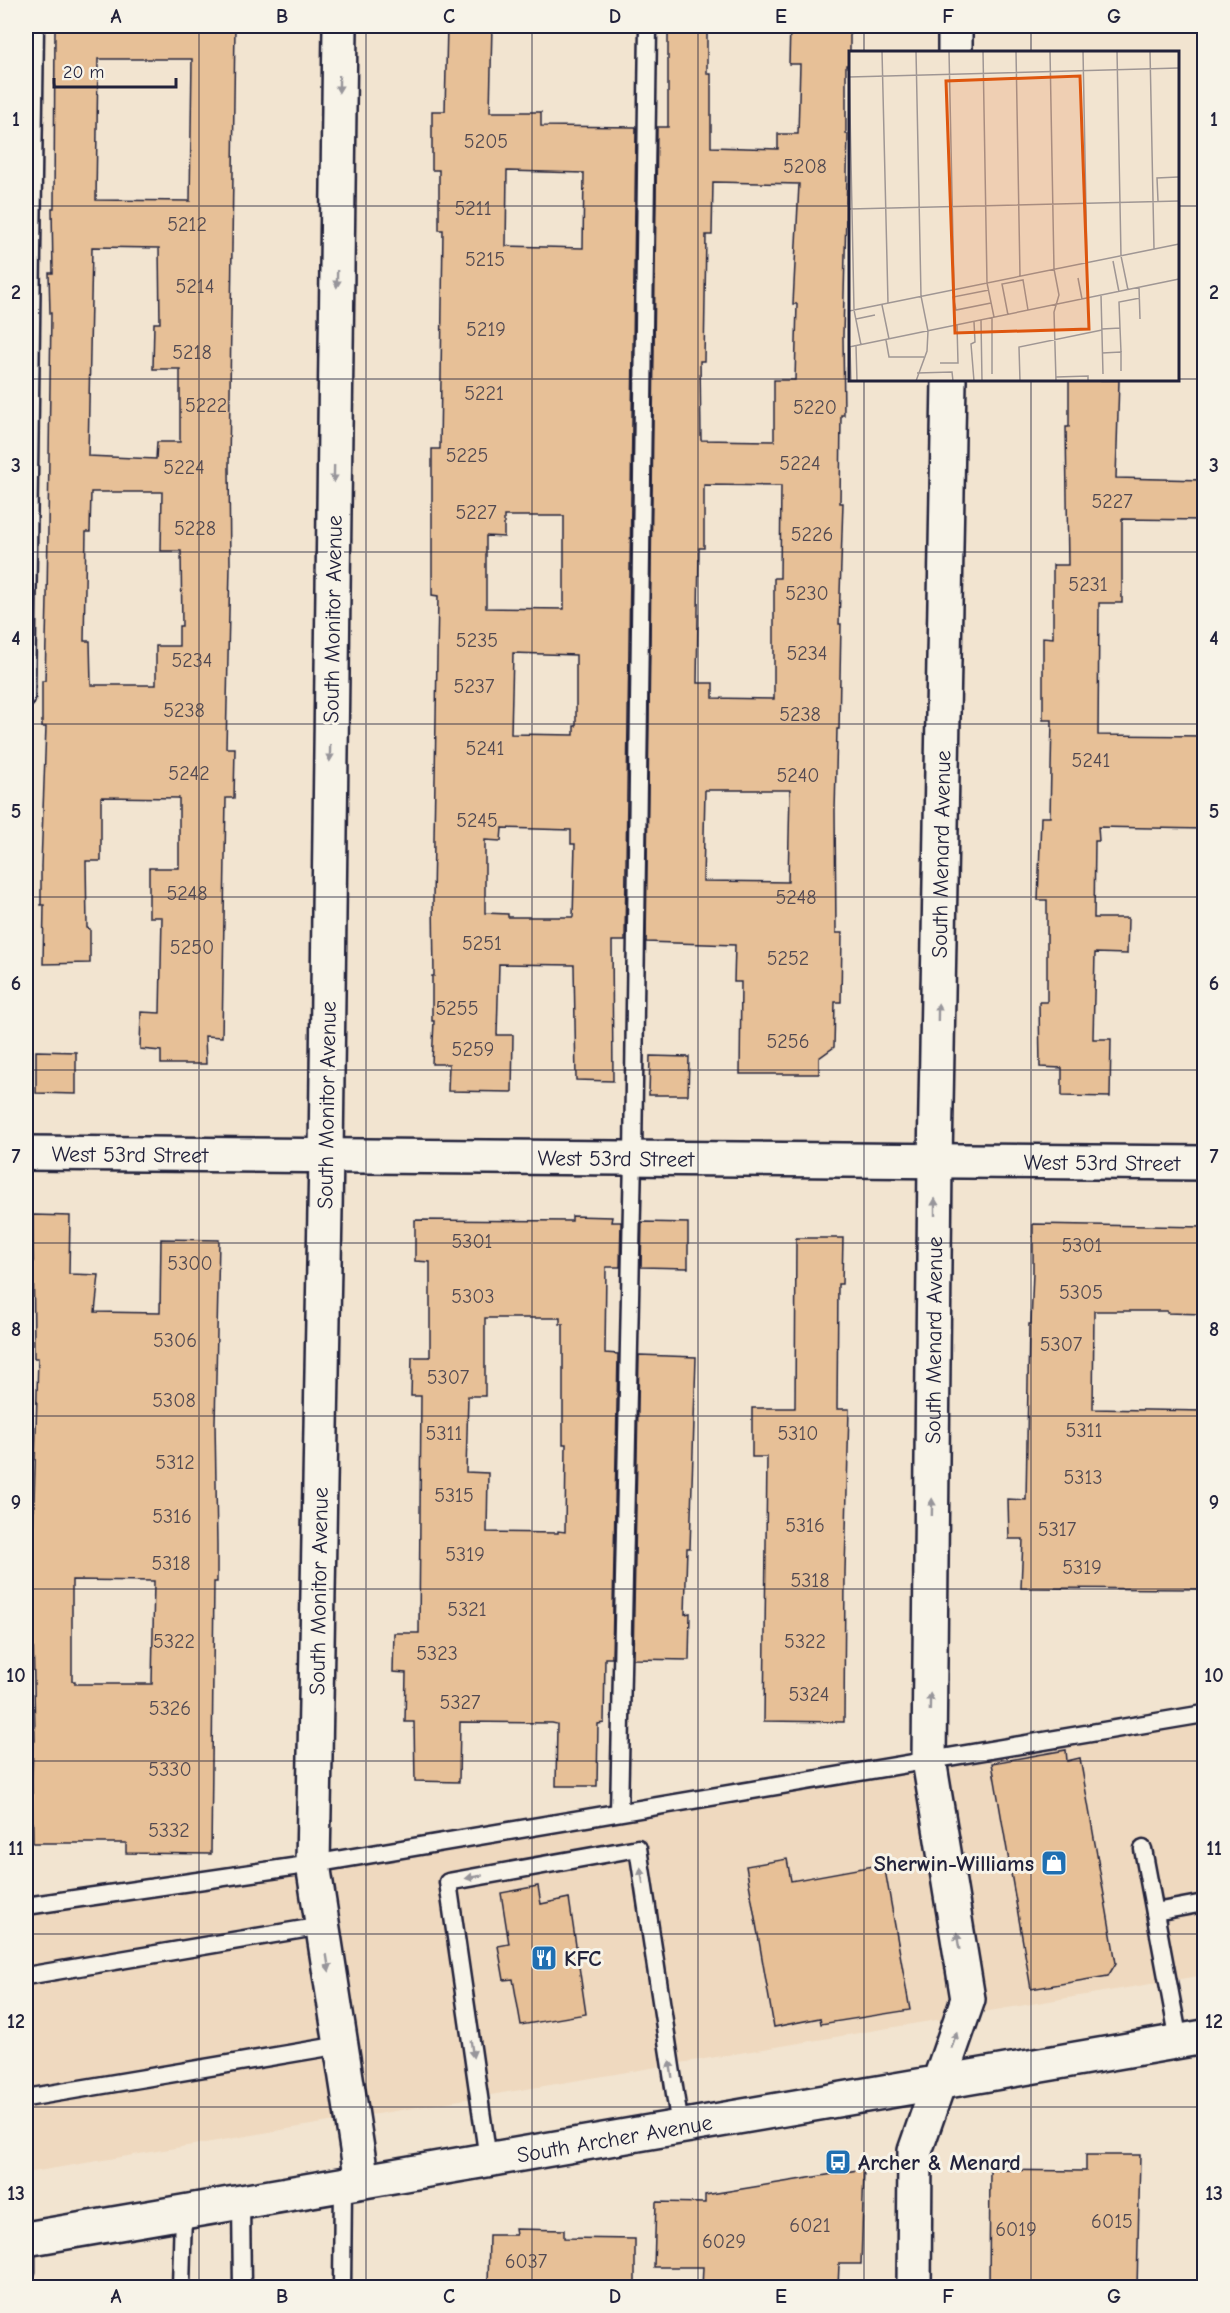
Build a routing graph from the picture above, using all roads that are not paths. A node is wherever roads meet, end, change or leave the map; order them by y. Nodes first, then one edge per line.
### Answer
1 (35, 26) edge
2 (340, 26) edge
3 (648, 26) edge
4 (955, 26) edge
5 (955, 51) edge
6 (949, 381) edge
7 (26, 699) edge
8 (26, 1153) edge
9 (326, 1155) junction
10 (633, 1157) junction
11 (935, 1161) junction
12 (1204, 1163) edge
13 (1204, 1714) edge
14 (929, 1760) junction
15 (620, 1812) junction
16 (1143, 1849) dead end
17 (313, 1864) junction
18 (1204, 1903) edge
19 (26, 1906) edge
20 (1155, 1912) junction
21 (322, 1926) junction
22 (26, 1976) edge
23 (1192, 2039) edge
24 (341, 2045) junction
25 (940, 2082) junction
26 (26, 2098) edge
27 (680, 2127) junction
28 (489, 2159) junction
29 (352, 2183) junction
30 (241, 2202) junction
31 (183, 2212) junction
32 (26, 2239) edge
33 (26, 2272) edge
34 (181, 2288) edge
35 (242, 2288) edge
36 (342, 2288) edge
37 (915, 2288) edge

1 - 7 lane
2 -> 9 street, South Monitor Avenue
3 - 10 lane
4 - 5 street
11 -> 6 street, South Menard Avenue
8 - 9 street, West 53rd Street
9 - 10 street, West 53rd Street
9 - 17 street, South Monitor Avenue
10 - 11 street, West 53rd Street
10 - 15 lane
11 - 12 street, West 53rd Street
14 -> 11 street, South Menard Avenue
13 - 14 lane
14 - 15 lane
25 -> 14 street, South Menard Avenue
15 - 17 lane
16 - 20 lane
17 - 19 lane
17 - 21 street, South Monitor Avenue
18 - 20 lane
20 - 23 lane
21 - 22 lane
21 -> 24 street, South Monitor Avenue
23 - 25 street, South Archer Avenue
24 - 26 lane
24 - 29 street, South Monitor Avenue
25 - 27 street, South Archer Avenue
25 - 37 street, South Menard Avenue
27 - 28 street, South Archer Avenue
27 -> 28 lane
28 - 29 street, South Archer Avenue
29 - 30 street, South Archer Avenue
29 - 36 lane
30 - 31 street, South Archer Avenue
30 - 35 lane
31 - 32 street, South Archer Avenue
31 - 34 lane
32 - 33 lane

